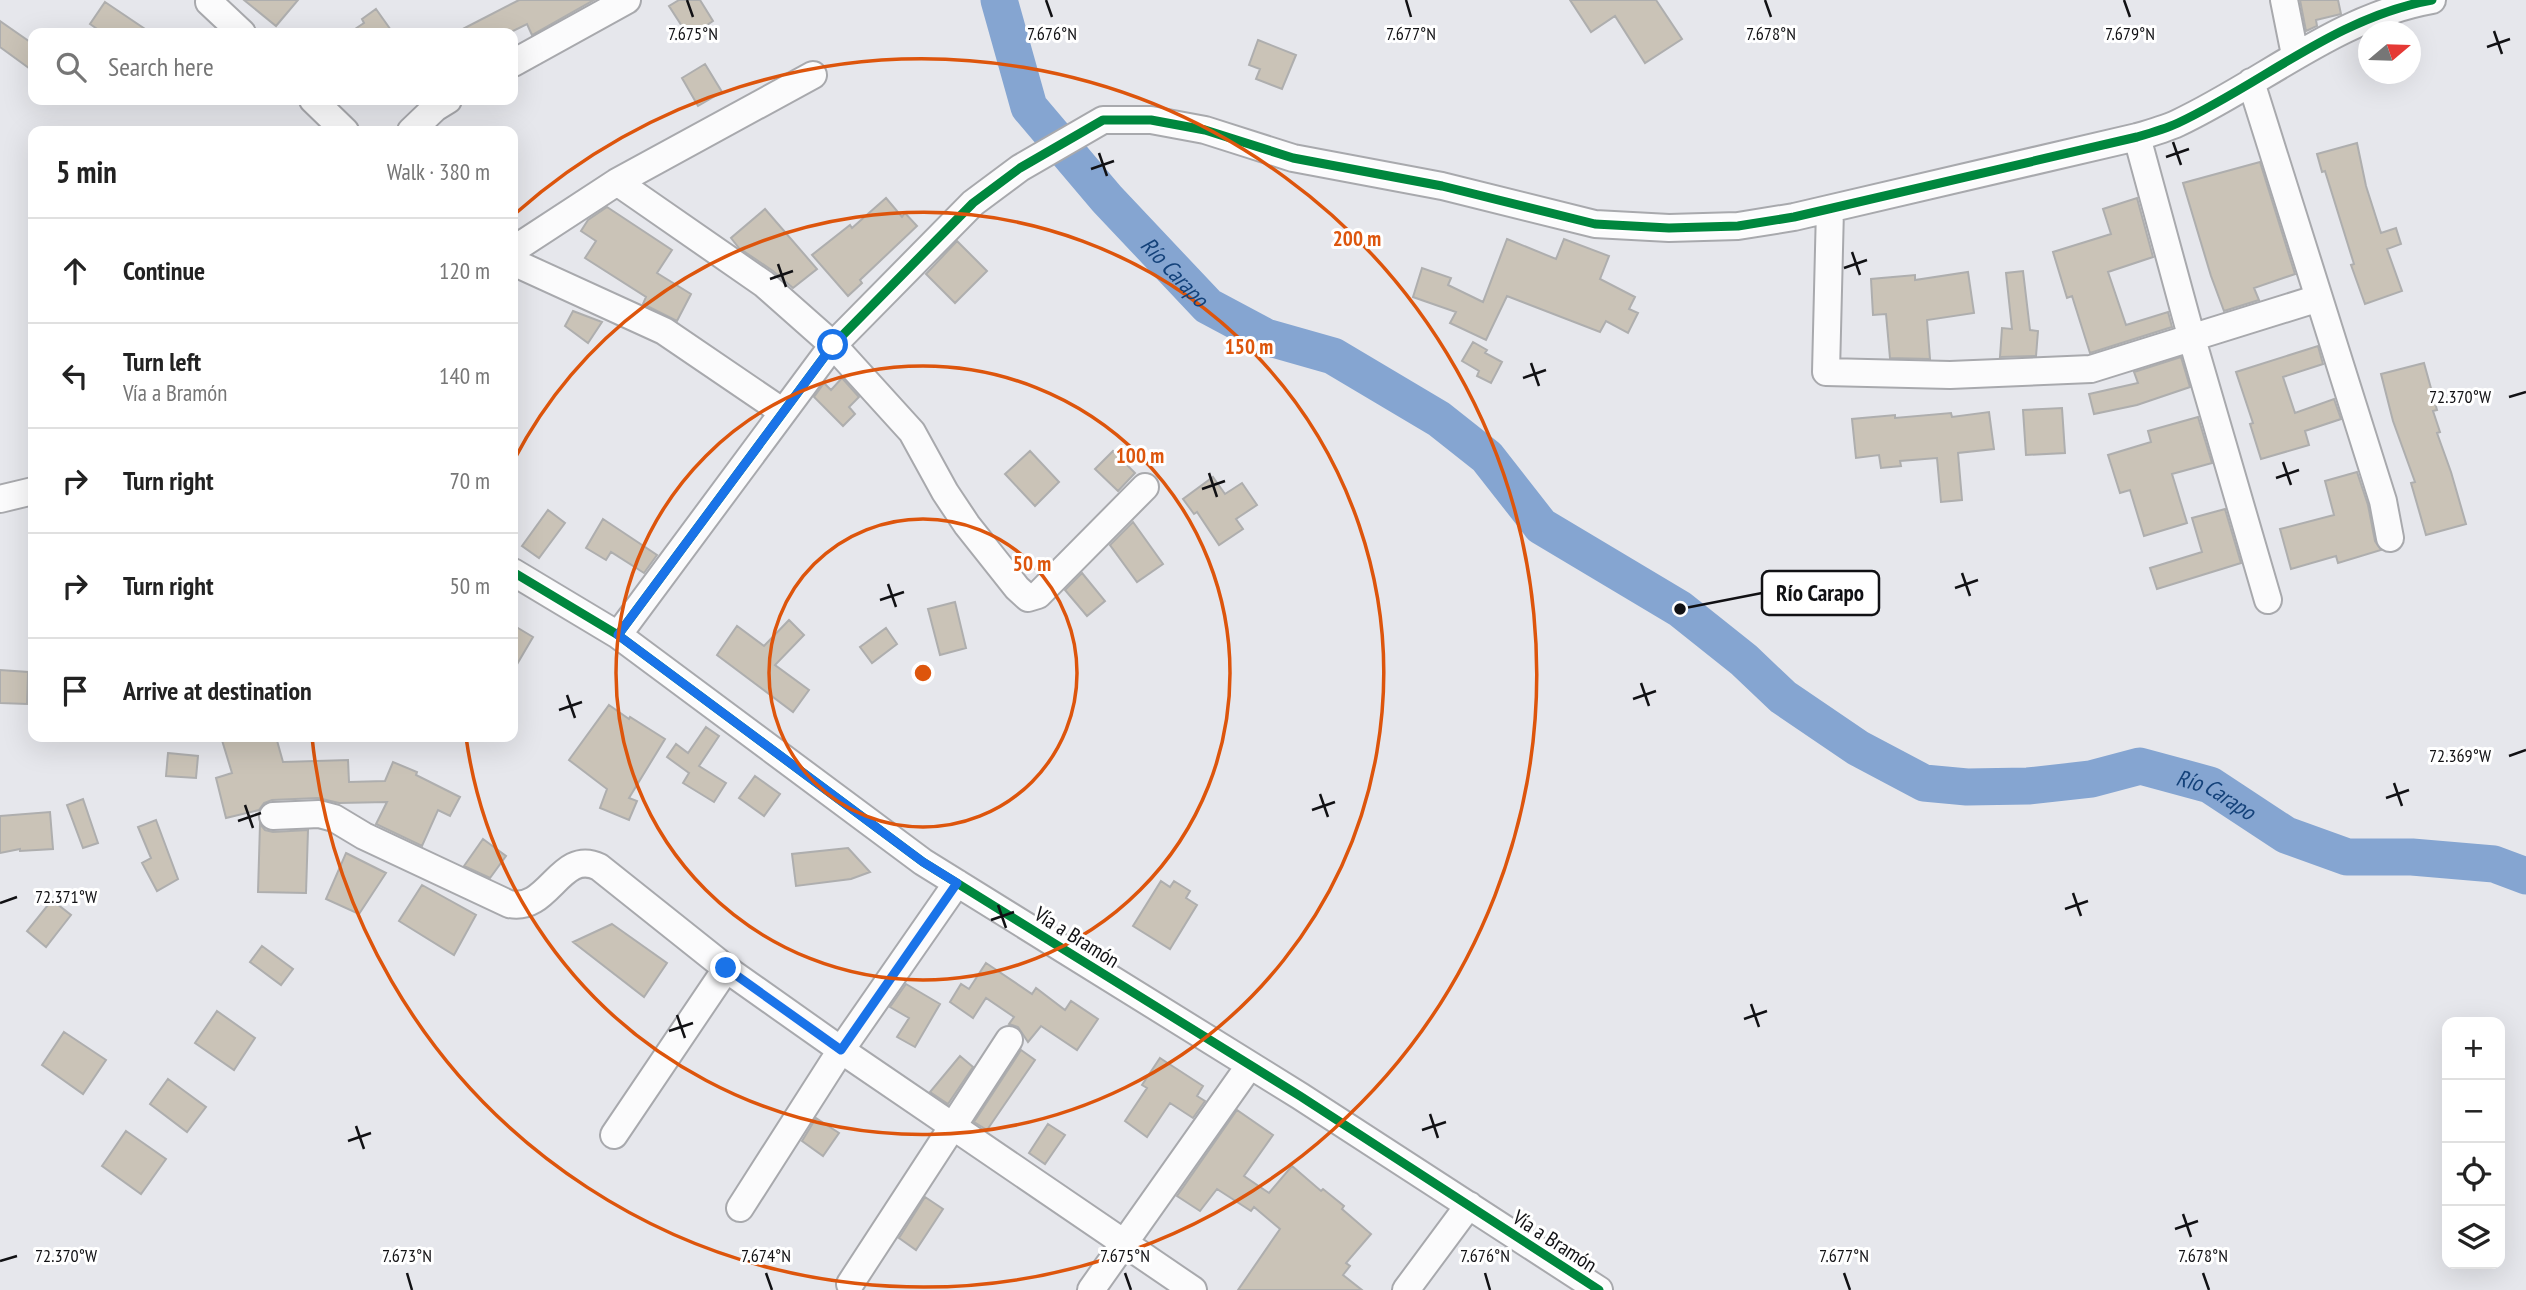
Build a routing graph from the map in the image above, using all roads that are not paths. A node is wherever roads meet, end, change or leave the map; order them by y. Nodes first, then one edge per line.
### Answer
1 (627, 0) edge
2 (2284, 0) edge
3 (2418, 1) edge
4 (209, 2) dead end
5 (237, 28) edge
6 (2295, 55) junction
7 (518, 60) edge
8 (813, 75) dead end
9 (2251, 82) junction
10 (318, 105) edge
11 (440, 105) edge
12 (340, 126) edge
13 (416, 126) edge
14 (2137, 138) junction
15 (617, 182) junction
16 (1830, 209) junction
17 (518, 247) edge
18 (518, 264) edge
19 (2319, 298) junction
20 (2192, 339) junction
21 (833, 345) junction
22 (783, 412) junction
23 (1145, 487) dead end
24 (28, 492) edge
25 (0, 499) edge
26 (2390, 538) dead end
27 (518, 575) edge
28 (2268, 600) dead end
29 (618, 635) junction
30 (273, 816) dead end
31 (957, 883) junction
32 (726, 968) junction
33 (1009, 1040) dead end
34 (841, 1050) junction
35 (1250, 1065) junction
36 (953, 1127) junction
37 (614, 1135) dead end
38 (1469, 1205) junction
39 (740, 1208) dead end
40 (1124, 1243) junction
41 (850, 1284) dead end
42 (1091, 1290) edge
43 (1193, 1290) edge
44 (1406, 1290) edge
45 (1600, 1290) edge

1 - 7 street
2 - 6 street
3 - 6 street
4 - 5 street
6 - 9 street
8 - 15 street
9 - 14 street
9 - 19 street
10 - 12 street
11 - 13 street
14 - 16 street
14 - 20 street
15 - 17 street
15 - 21 street
16 - 20 street
16 - 21 street
18 - 22 street
19 - 20 street
19 - 26 street
20 - 28 street
21 - 22 street
21 - 23 street
22 - 29 street
24 - 25 street
27 - 29 street, Vía a Bramón
29 - 31 street, Vía a Bramón
30 - 32 street
31 - 34 street
31 - 35 street, Vía a Bramón
32 - 34 street
32 - 37 street
33 - 36 street
34 - 36 street
34 - 39 street
35 - 38 street, Vía a Bramón
35 - 40 street
36 - 40 street
36 - 41 street
38 - 44 street
38 - 45 street, Vía a Bramón
40 - 42 street
40 - 43 street

